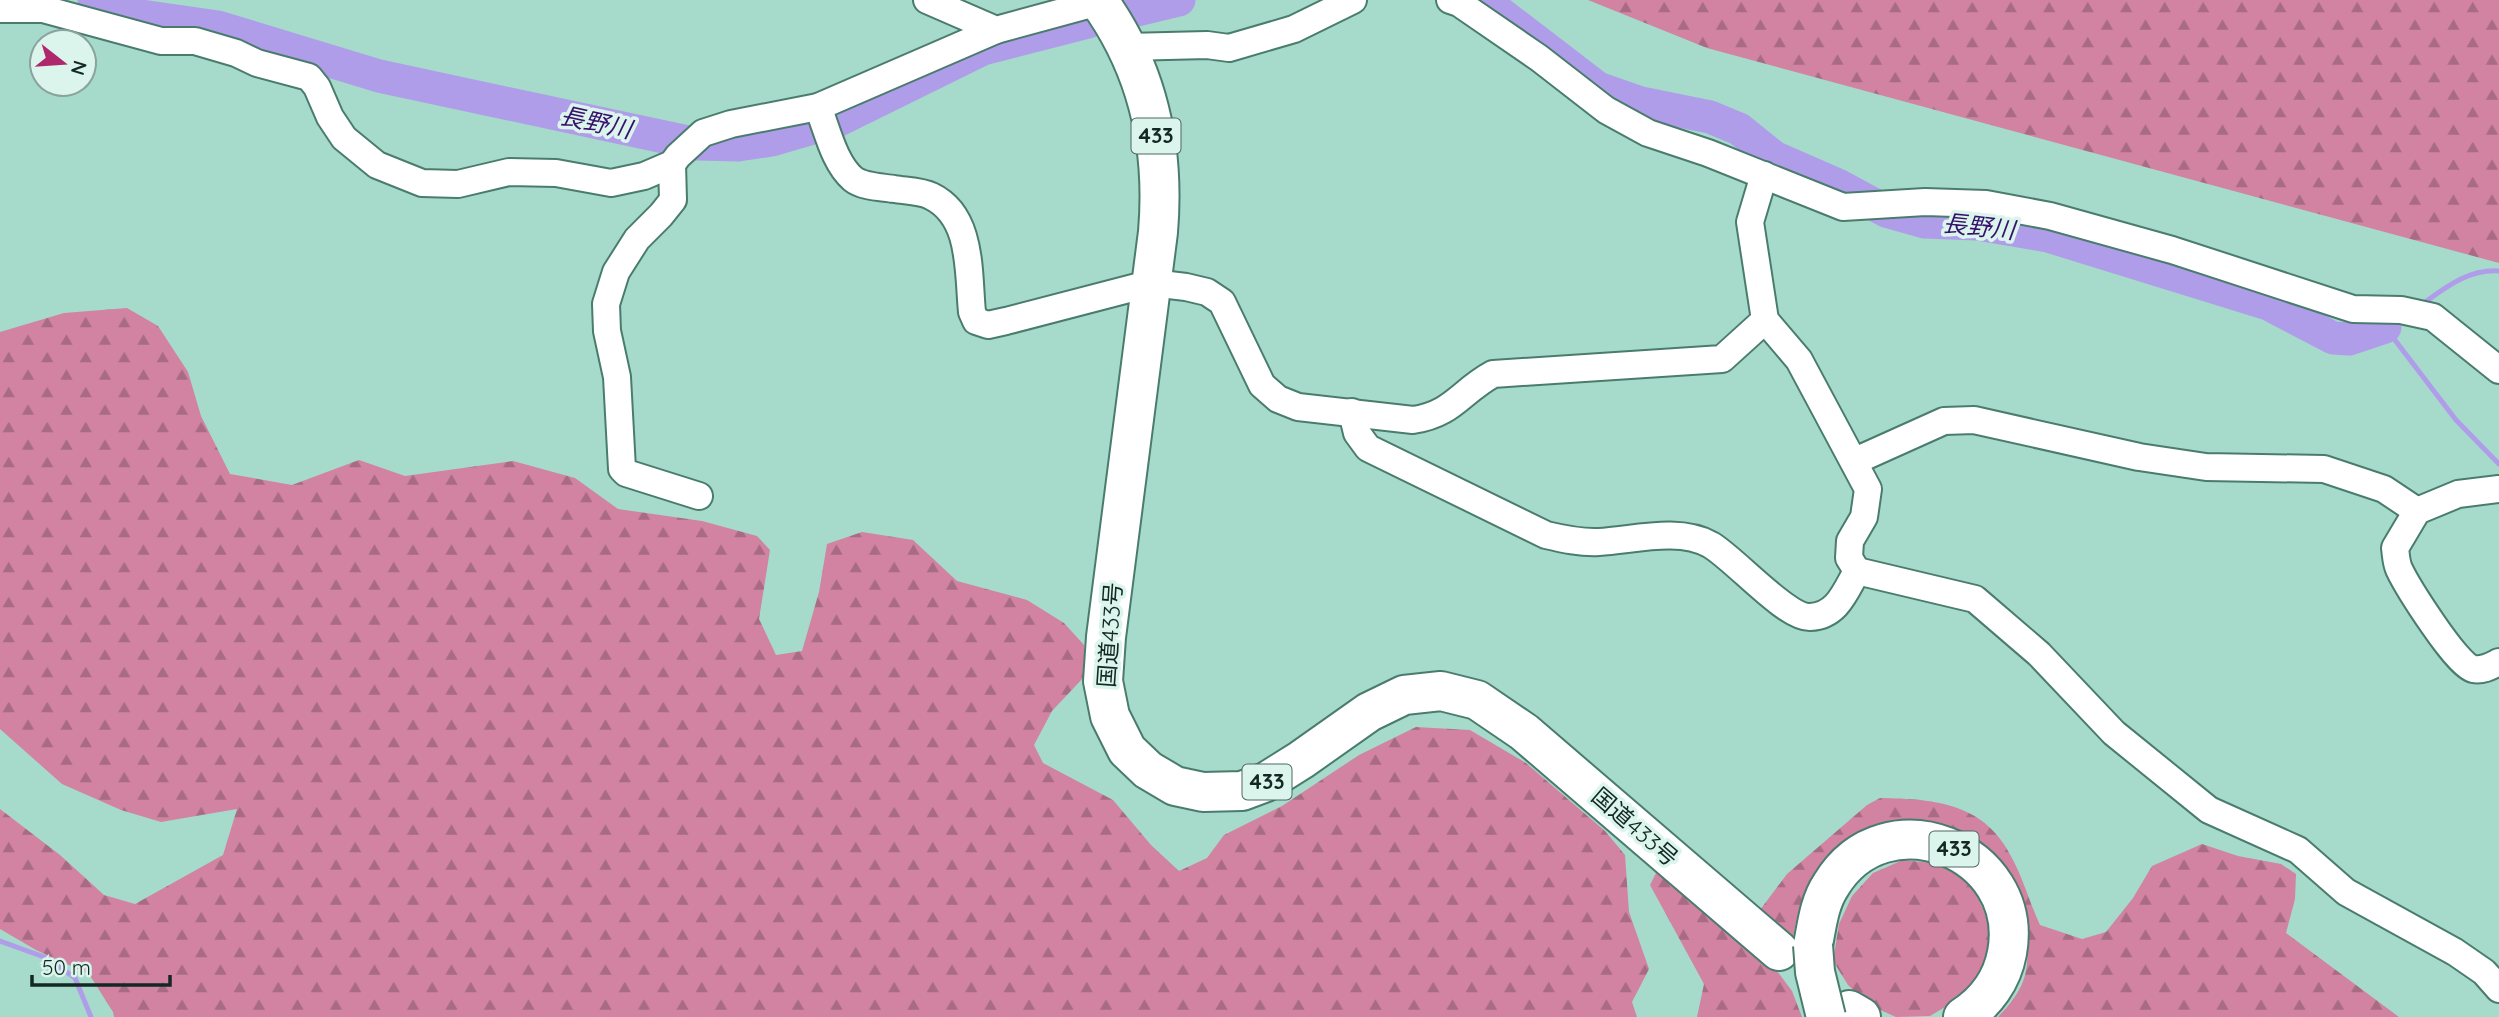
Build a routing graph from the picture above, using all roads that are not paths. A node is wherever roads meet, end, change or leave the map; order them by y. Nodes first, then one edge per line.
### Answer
1 (927, 0) edge
2 (1353, 0) edge
3 (1450, 0) edge
4 (1099, 1) edge
5 (0, 9) edge
6 (996, 30) junction
7 (1127, 47) junction
8 (818, 107) junction
9 (675, 160) junction
10 (1764, 175) junction
11 (1152, 283) junction
12 (1766, 320) junction
13 (2499, 370) edge
14 (1352, 412) junction
15 (1855, 461) junction
16 (2499, 489) edge
17 (699, 496) dead end
18 (2417, 511) junction
19 (1857, 571) junction
20 (2499, 662) edge
21 (1796, 948) junction
22 (2499, 989) edge
23 (1845, 1015) edge
24 (1963, 1017) edge

1 - 6 street
2 - 7 street
3 - 10 street
4 - 6 street
4 - 7 highway, 国道433号 / 433
5 - 9 street
6 - 8 street
7 - 11 highway, 国道433号 / 433
8 - 9 street
8 - 11 street
9 - 17 street
10 - 12 street
10 - 13 street
11 - 14 street
11 - 21 highway, 国道433号 / 433
12 - 14 street
12 - 15 street
14 - 19 street
15 - 18 street
15 - 19 street
16 - 18 street
18 - 20 street
19 - 22 street
21 - 23 highway, 433, bridge
21 - 24 highway, 433

